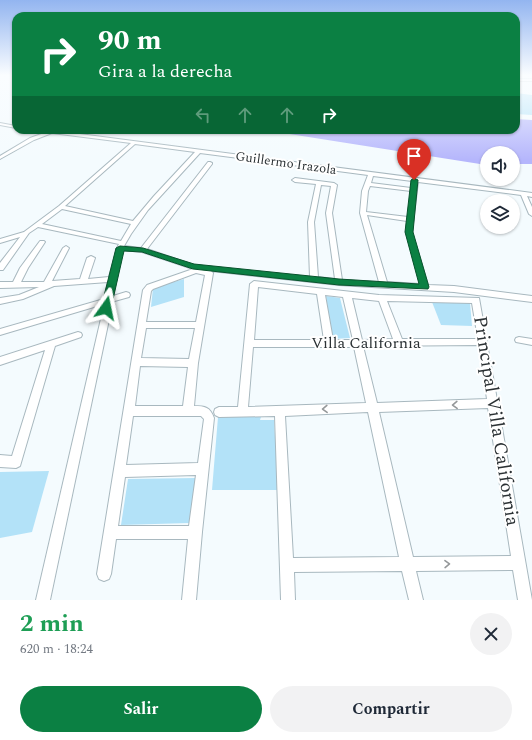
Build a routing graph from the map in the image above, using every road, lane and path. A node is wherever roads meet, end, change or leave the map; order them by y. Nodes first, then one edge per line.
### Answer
1 (0, 124) edge
2 (12, 126) edge
3 (47, 134) edge
4 (71, 134) edge
5 (134, 143) junction
6 (199, 151) junction
7 (0, 158) edge
8 (210, 163) dead end
9 (371, 174) junction
10 (295, 180) dead end
11 (414, 180) junction
12 (319, 183) junction
13 (367, 184) junction
14 (414, 190) junction
15 (523, 194) junction
16 (532, 195) edge
17 (61, 207) junction
18 (363, 213) junction
19 (532, 214) edge
20 (410, 219) junction
21 (135, 223) junction
22 (36, 226) junction
23 (27, 232) junction
24 (0, 241) edge
25 (42, 242) dead end
26 (122, 245) junction
27 (16, 247) junction
28 (66, 248) dead end
29 (143, 250) junction
30 (91, 258) dead end
31 (0, 268) edge
32 (112, 279) junction
33 (314, 279) junction
34 (83, 282) junction
35 (339, 282) junction
36 (16, 284) junction
37 (50, 284) junction
38 (0, 285) edge
39 (384, 285) junction
40 (425, 287) junction
41 (321, 292) junction
42 (126, 295) dead end
43 (347, 295) junction
44 (382, 298) junction
45 (532, 299) edge
46 (0, 301) edge
47 (107, 306) junction
48 (141, 325) junction
49 (200, 325) junction
50 (0, 332) edge
51 (78, 335) dead end
52 (519, 340) dead end
53 (483, 342) junction
54 (532, 342) edge
55 (329, 343) junction
56 (358, 343) junction
57 (398, 343) junction
58 (51, 344) junction
59 (249, 344) junction
60 (0, 361) edge
61 (136, 362) junction
62 (193, 363) junction
63 (494, 403) junction
64 (372, 408) junction
65 (243, 410) junction
66 (128, 411) junction
67 (188, 411) junction
68 (280, 411) junction
69 (219, 412) dead end
70 (0, 461) edge
71 (203, 469) junction
72 (120, 471) junction
73 (195, 532) junction
74 (110, 533) junction
75 (519, 563) junction
76 (286, 565) junction
77 (408, 565) junction
78 (104, 574) dead end
79 (43, 600) edge
80 (189, 600) edge
81 (288, 600) edge
82 (416, 600) edge
83 (525, 600) edge

1 - 2 street
3 - 7 street
4 - 5 street, Guillermo Irazola
5 - 6 street, Guillermo Irazola
5 - 17 street
6 - 9 street, Guillermo Irazola
6 - 21 street
8 - 29 street
9 - 11 street, Guillermo Irazola
9 - 13 street
10 - 12 street
11 - 14 street
11 - 15 street, Guillermo Irazola
12 - 33 street
12 - 35 street
13 - 14 street
13 - 18 street
14 - 20 street
15 - 16 street, Guillermo Irazola
15 - 19 street
17 - 21 street
17 - 22 street
18 - 20 street
18 - 39 street
20 - 40 street
21 - 26 street
22 - 23 street
22 - 26 street
23 - 24 street
23 - 27 street
24 - 27 street
25 - 36 street
26 - 29 street
26 - 32 street
27 - 31 street
28 - 37 street
29 - 33 street
30 - 34 street
32 - 34 street
32 - 47 street
33 - 35 street
34 - 37 street
35 - 39 street
36 - 37 street
36 - 38 street
37 - 46 street
39 - 40 street
40 - 45 street
41 - 43 street, Principal Villa California
41 - 55 street
41 - 59 street, Principal Villa California
42 - 47 street
43 - 44 street, Principal Villa California
43 - 56 street
44 - 53 street, Principal Villa California
44 - 57 street
47 - 50 street
47 - 79 street
48 - 49 street
48 - 49 street
48 - 61 street
49 - 62 street
51 - 58 street
52 - 54 street
53 - 57 street, Villa California
53 - 63 street, Principal Villa California
55 - 56 street, Villa California
55 - 59 street, Villa California
56 - 57 street, Villa California
56 - 64 street
58 - 60 street
58 - 70 street
59 - 65 street
61 - 62 street
61 - 66 street
62 - 67 street
63 -> 64 street
63 - 75 street, Principal Villa California
64 -> 68 street
64 - 77 street
65 - 68 street
65 - 69 street
66 - 67 street
66 - 72 street
67 - 71 street
68 - 76 street
71 - 72 street
71 - 73 street
72 - 74 street
73 - 74 street
73 - 80 street
74 - 78 street
77 -> 75 street
75 - 83 street, Principal Villa California
76 - 77 street
76 - 81 street
77 - 82 street

